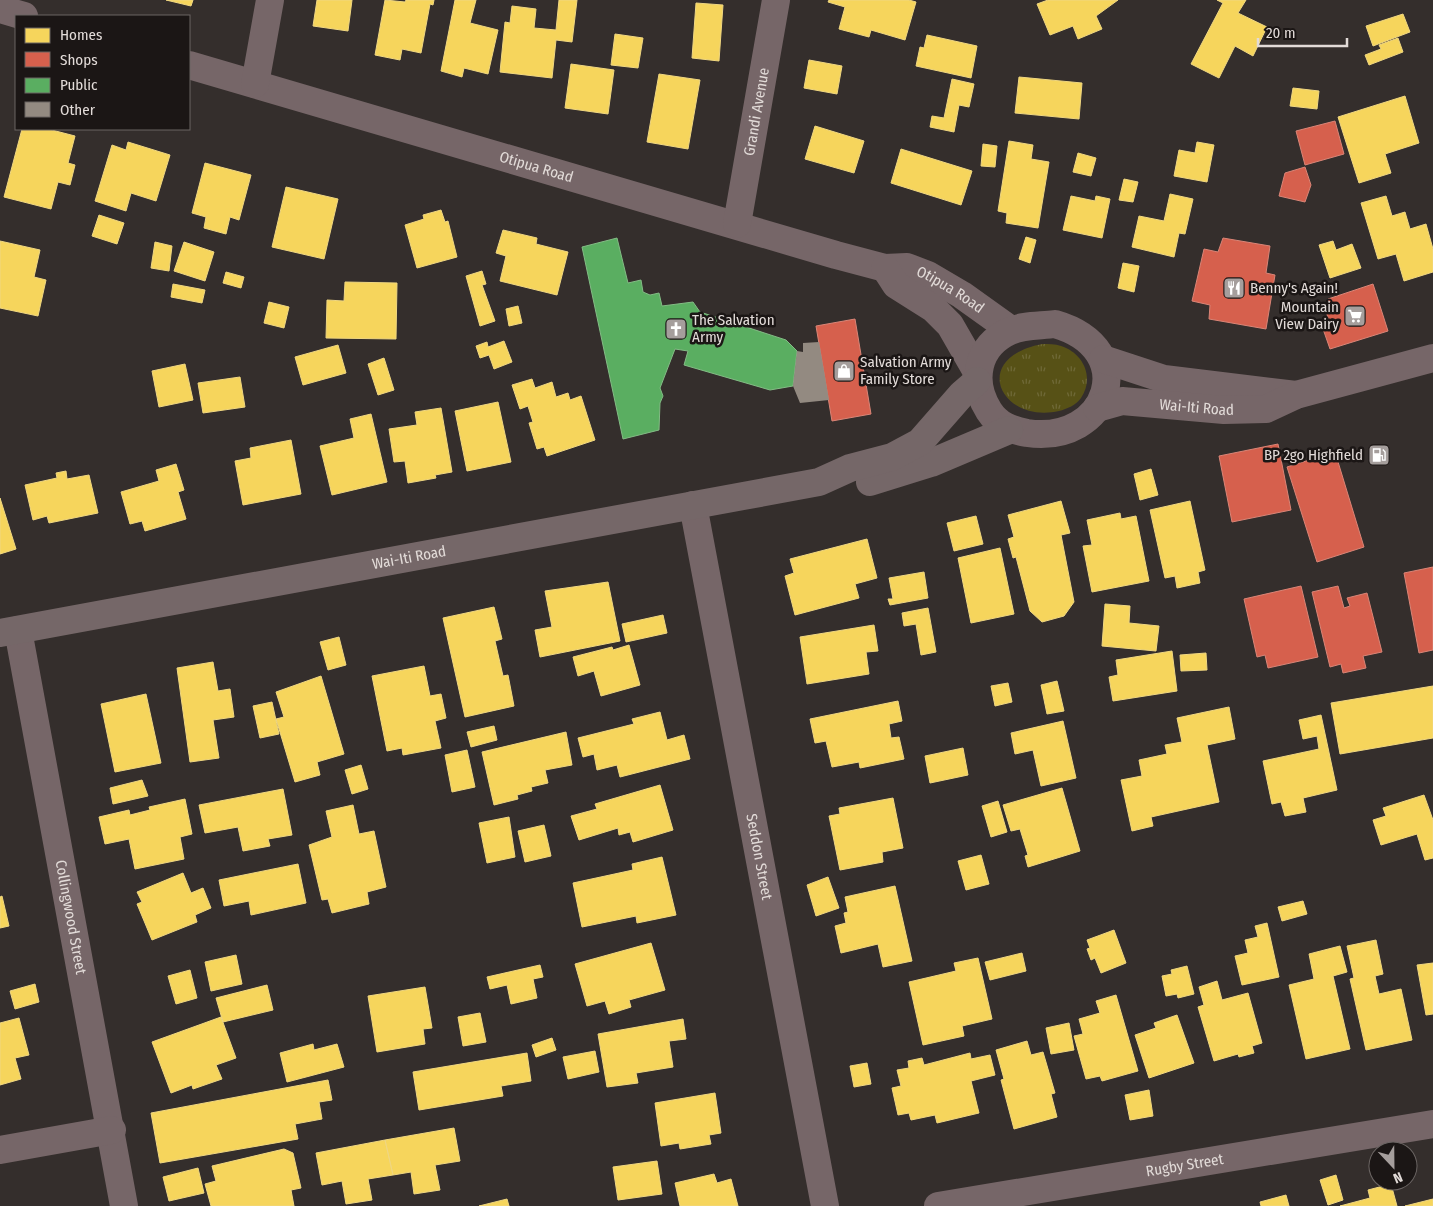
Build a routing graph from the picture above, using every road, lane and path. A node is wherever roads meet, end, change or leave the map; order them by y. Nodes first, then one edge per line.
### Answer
1 (270, 0) edge
2 (776, 0) edge
3 (0, 8) edge
4 (21, 15) edge
5 (190, 65) edge
6 (255, 84) junction
7 (737, 224) junction
8 (884, 268) junction
9 (1011, 330) junction
10 (1433, 358) edge
11 (1103, 359) junction
12 (977, 376) junction
13 (1296, 395) junction
14 (1097, 408) junction
15 (1009, 430) junction
16 (820, 482) junction
17 (693, 505) junction
18 (9, 631) edge
19 (1433, 1124) edge
20 (112, 1130) junction
21 (0, 1150) edge
22 (124, 1206) edge
23 (825, 1206) edge
24 (938, 1206) edge

1 - 6 street
2 - 7 street, Grandi Avenue
3 - 4 street
5 - 6 street, Otipua Road
6 - 7 street, Otipua Road
7 - 8 street, Otipua Road
8 - 9 street, Otipua Road
8 - 12 street, Otipua Road
9 - 11 street
9 - 12 street
10 - 13 street, Wai-Iti Road
11 - 13 street, Wai-Iti Road
11 - 14 street
12 - 15 street
12 - 16 main road, Wai-Iti Road
13 - 14 street, Wai-Iti Road
14 - 15 street
15 - 16 main road, Wai-Iti Road
16 - 17 main road, Wai-Iti Road
17 - 18 main road, Wai-Iti Road
17 - 23 street, Seddon Street
18 - 20 street, Collingwood Street
19 - 24 street, Rugby Street
20 - 21 street
20 - 22 street, Collingwood Street

